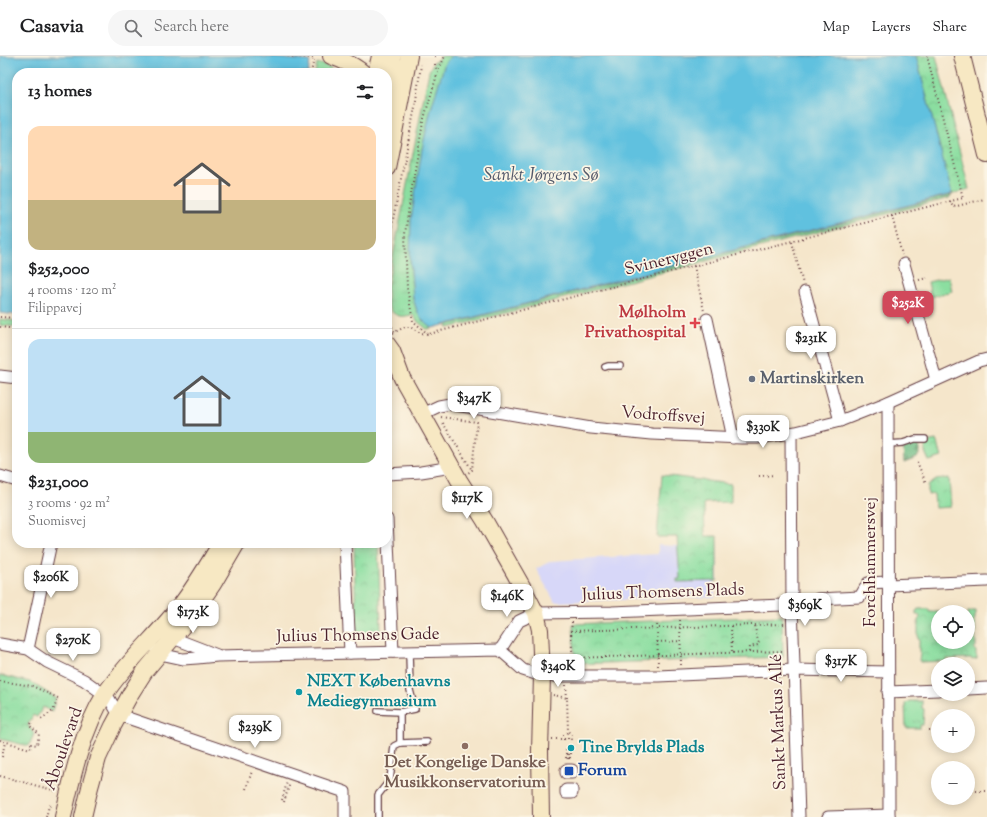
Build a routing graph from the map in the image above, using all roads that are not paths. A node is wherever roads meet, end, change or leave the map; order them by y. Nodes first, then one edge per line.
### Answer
1 (331, 56) edge
2 (380, 56) edge
3 (393, 56) edge
4 (962, 56) edge
5 (415, 60) edge
6 (357, 68) edge
7 (377, 68) edge
8 (392, 68) edge
9 (392, 149) edge
10 (987, 155) edge
11 (904, 264) road end
12 (805, 292) road end
13 (707, 320) road end
14 (392, 351) edge
15 (987, 360) edge
16 (620, 366) dead end
17 (392, 367) edge
18 (605, 367) dead end
19 (0, 376) edge
20 (12, 377) edge
21 (402, 378) junction
22 (936, 380) junction
23 (888, 402) junction
24 (422, 414) junction
25 (840, 421) junction
26 (791, 433) junction
27 (733, 438) junction
28 (925, 439) dead end
29 (887, 444) junction
30 (456, 473) junction
31 (392, 474) edge
32 (0, 476) edge
33 (12, 480) edge
34 (50, 548) edge
35 (218, 548) edge
36 (234, 548) edge
37 (345, 548) edge
38 (388, 548) edge
39 (987, 581) edge
40 (888, 583) junction
41 (792, 605) junction
42 (536, 614) junction
43 (160, 629) junction
44 (173, 638) junction
45 (0, 644) edge
46 (154, 648) junction
47 (28, 649) junction
48 (500, 650) junction
49 (393, 652) junction
50 (409, 652) junction
51 (350, 653) junction
52 (217, 656) junction
53 (794, 670) junction
54 (888, 672) junction
55 (542, 676) junction
56 (975, 688) edge
57 (987, 688) edge
58 (931, 690) edge
59 (888, 692) junction
60 (108, 698) junction
61 (378, 711) dead end
62 (400, 712) junction
63 (119, 715) junction
64 (427, 742) dead end
65 (400, 743) junction
66 (889, 816) edge
67 (63, 817) edge
68 (83, 817) edge
69 (345, 817) edge
70 (378, 817) edge
71 (541, 817) edge
72 (799, 817) edge
73 (828, 817) edge

1 - 6 street
2 - 7 street
3 - 8 street
4 - 10 street
5 - 9 street
11 - 22 street
12 - 25 street
13 - 27 street
14 - 21 street
15 - 22 street, Vodroffsvej
16 - 18 lane
17 - 21 street
19 - 20 street
21 - 24 street
22 - 23 street, Vodroffsvej
23 - 25 street, Vodroffsvej
23 - 29 street, Forchhammersvej
24 - 27 street, Vodroffsvej
24 - 30 street
25 - 26 street, Vodroffsvej
26 - 27 street, Vodroffsvej
26 - 41 street, Sankt Markus Allé
28 - 29 lane
29 - 40 street, Forchhammersvej
30 - 31 street
30 - 42 street
32 - 33 street
34 - 47 street
35 - 43 street, Åboulevard
36 - 44 street, Åboulevard
37 - 51 street
38 - 49 street
39 - 40 street
40 - 41 street, Julius Thomsens Plads
40 - 54 street, Forchhammersvej
41 - 42 street, Julius Thomsens Plads
41 - 53 street, Sankt Markus Allé
42 - 48 street
42 - 55 street
43 - 44 street, Julius Thomsens Gade
43 - 46 street, Åboulevard
44 - 46 street, Åboulevard
44 - 52 street, Julius Thomsens Gade
45 - 47 street
46 - 52 street, Julius Thomsens Gade
46 - 60 street, Åboulevard
46 - 63 street, Åboulevard
47 - 60 street
48 - 50 street, Julius Thomsens Gade
48 - 55 street
49 - 50 street, Julius Thomsens Gade
49 - 51 street, Julius Thomsens Gade
50 - 62 lane
51 - 52 street, Julius Thomsens Gade
53 - 54 street
53 - 55 street
53 - 72 street, Sankt Markus Allé
54 - 59 street, Forchhammersvej
55 - 71 street
56 - 57 street
58 - 59 street
59 - 66 street, Forchhammersvej
60 - 63 street
60 - 67 street, Åboulevard
61 - 62 lane
62 - 65 lane
63 - 68 street, Åboulevard
63 - 69 street
64 - 65 lane
65 - 70 lane
66 - 73 street

